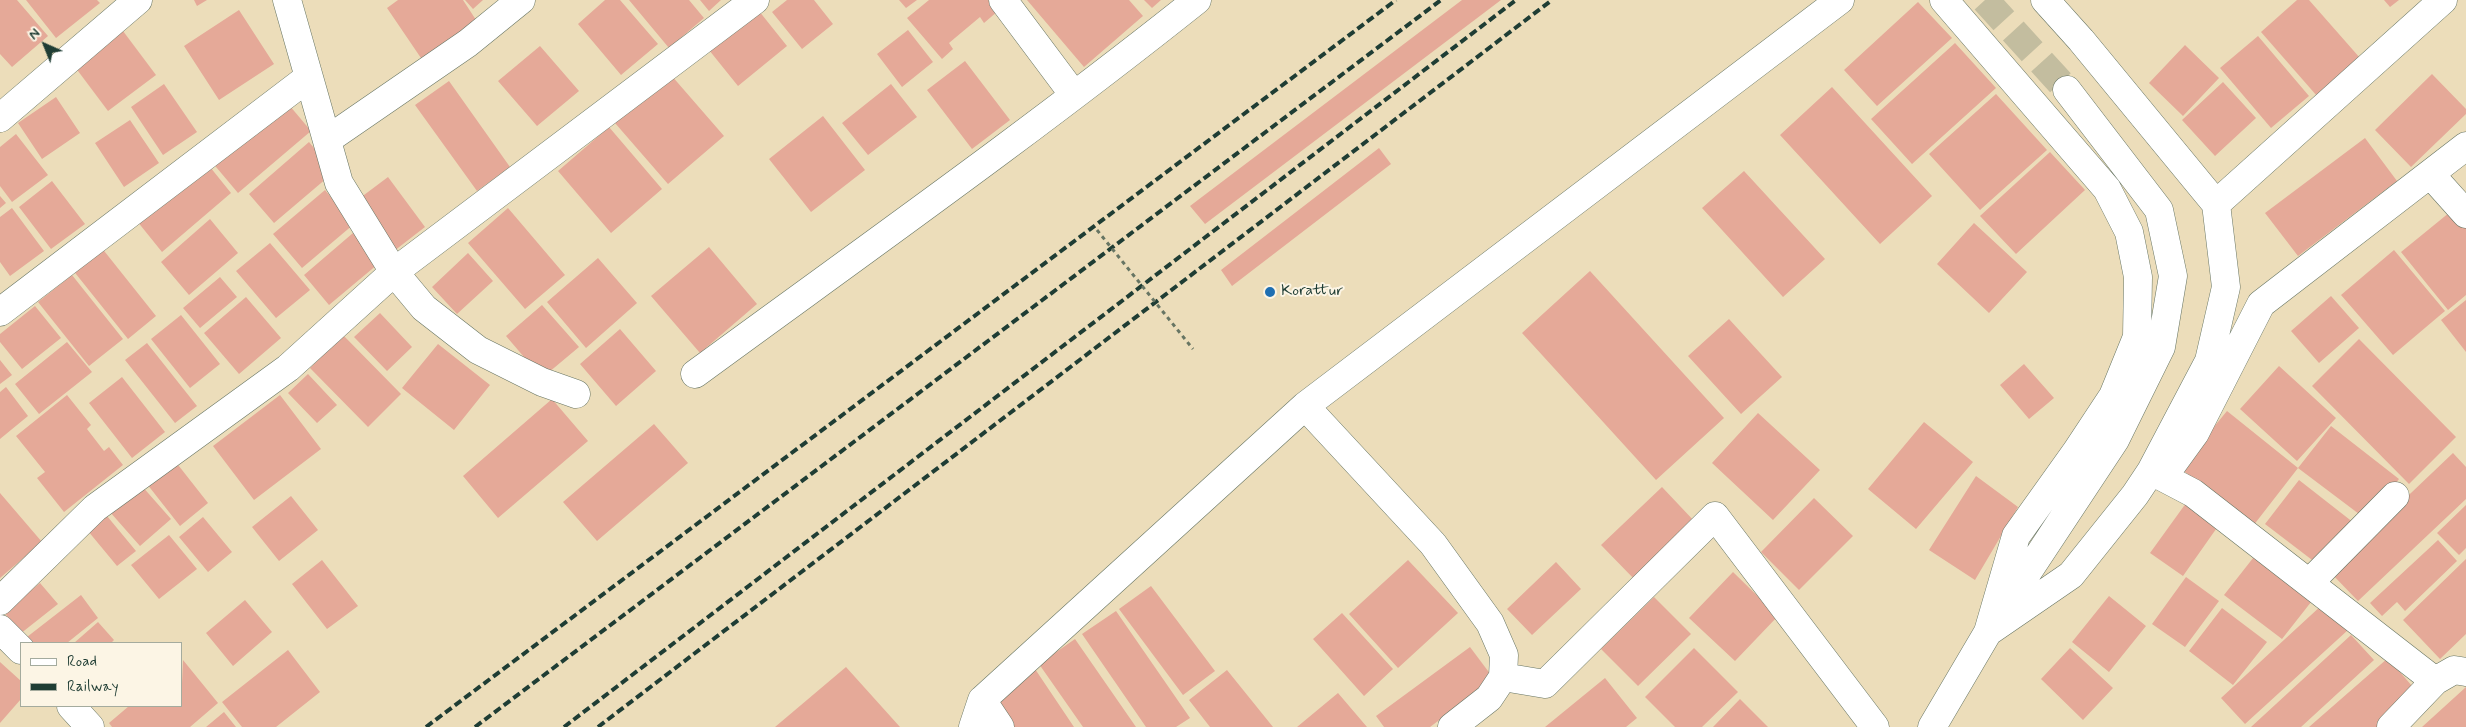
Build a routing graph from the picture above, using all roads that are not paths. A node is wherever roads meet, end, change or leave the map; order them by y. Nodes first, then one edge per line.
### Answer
1 (138, 0) edge
2 (287, 0) edge
3 (521, 0) edge
4 (755, 0) edge
5 (1003, 0) edge
6 (1197, 0) edge
7 (1840, 0) edge
8 (1944, 0) edge
9 (2045, 0) edge
10 (2443, 0) edge
11 (309, 77) junction
12 (2067, 90) tunnel mouth
13 (1074, 95) junction
14 (0, 118) edge
15 (327, 140) junction
16 (2466, 146) edge
17 (2432, 175) junction
18 (2216, 204) junction
19 (2466, 214) edge
20 (394, 272) junction
21 (0, 312) edge
22 (695, 374) dead end
23 (576, 394) dead end
24 (1305, 406) junction
25 (2157, 474) junction
26 (2395, 496) dead end
27 (2310, 582) junction
28 (0, 601) edge
29 (0, 629) edge
30 (1988, 632) junction
31 (20, 649) edge
32 (2466, 672) edge
33 (1502, 677) junction
34 (2436, 681) junction
35 (982, 700) junction
36 (72, 707) edge
37 (90, 727) edge
38 (974, 727) edge
39 (1000, 727) edge
40 (1452, 727) edge
41 (1875, 727) edge
42 (1932, 727) edge
43 (2390, 727) edge

1 - 14 street
2 - 11 street
3 - 15 street
4 - 20 street
5 - 13 street
6 - 13 street
7 - 24 street
8 - 30 street
9 - 18 street
10 - 18 street
11 - 15 street
11 - 21 street
12 - 30 street
13 - 22 street
15 - 20 street
16 - 17 street
17 - 19 street
17 - 25 street
18 - 25 street
20 - 23 street
20 - 28 street
24 - 33 street
24 - 35 street
25 - 27 street
25 - 30 street
26 - 27 street
27 - 34 street
29 - 31 street
30 - 42 street
32 - 34 street
33 - 40 street
33 - 41 street
34 - 43 street
35 - 38 street
35 - 39 street
36 - 37 street

